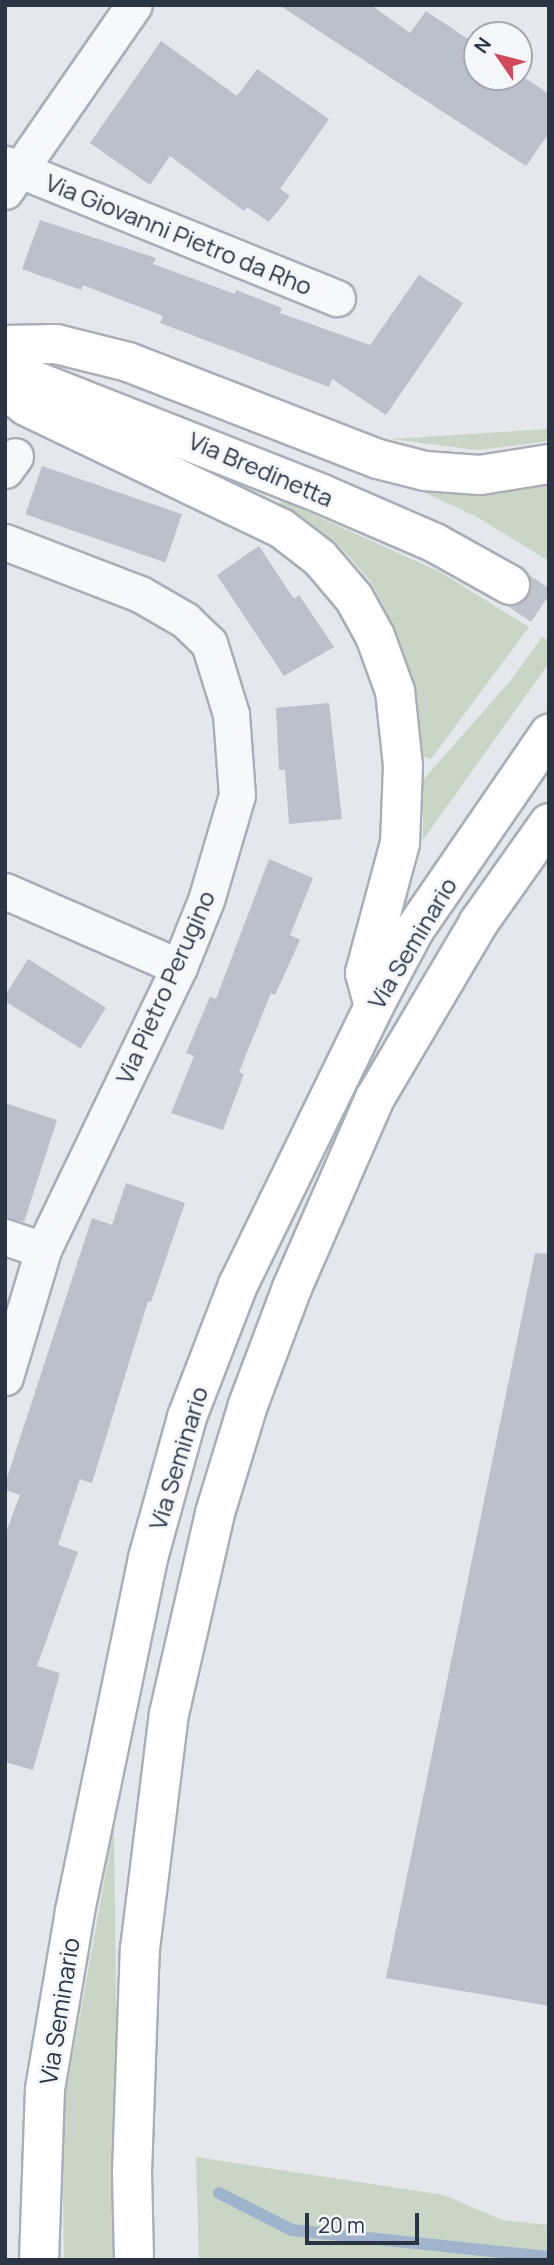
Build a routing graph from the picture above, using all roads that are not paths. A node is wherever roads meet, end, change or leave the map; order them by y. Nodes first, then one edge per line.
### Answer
1 (134, 5) edge
2 (10, 175) edge
3 (337, 298) dead end
4 (5, 345) edge
5 (5, 369) edge
6 (5, 390) edge
7 (549, 464) edge
8 (5, 542) edge
9 (510, 585) tunnel mouth
10 (549, 734) edge
11 (549, 824) edge
12 (5, 891) edge
13 (179, 967) junction
14 (374, 1006) junction
15 (5, 1237) edge
16 (43, 1250) junction
17 (5, 1377) edge
18 (39, 2260) edge
19 (134, 2260) edge

1 - 2 street, Via Giovanni Pietro da Rho
2 - 3 street, Via Giovanni Pietro da Rho
4 - 7 main road
5 - 9 main road, Via Bredinetta
6 - 14 main road
8 - 13 street, Via Pietro Perugino
10 - 14 main road, Via Seminario
11 - 19 main road, Via Seminario
12 - 13 street
13 - 16 street, Via Pietro Perugino
14 - 18 main road, Via Seminario
15 - 16 street
16 - 17 street, Via Pietro Perugino

